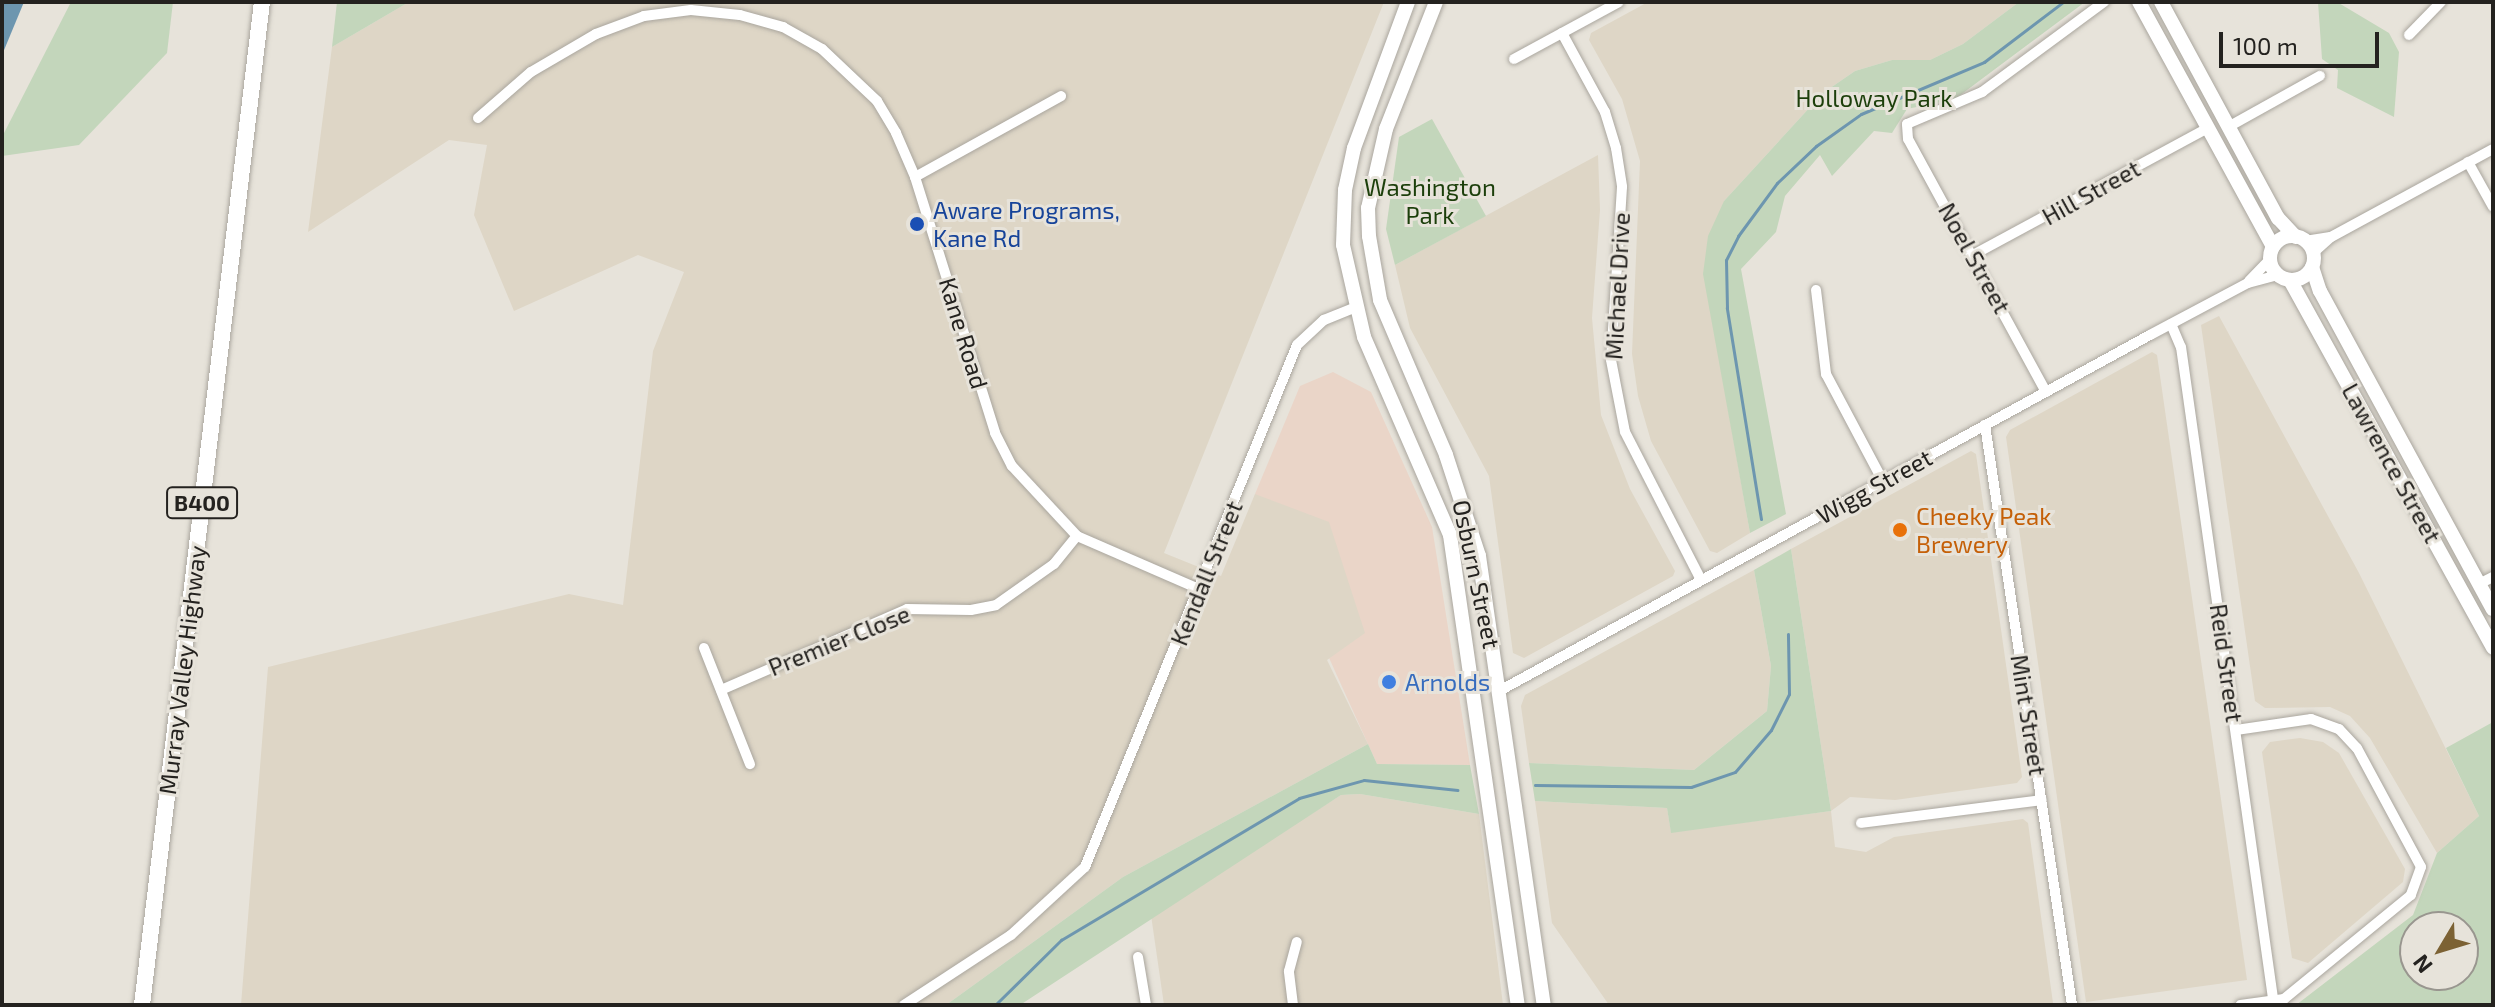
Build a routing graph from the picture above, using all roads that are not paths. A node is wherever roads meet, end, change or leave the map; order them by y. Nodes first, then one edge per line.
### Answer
1 (262, 2) edge
2 (1408, 2) edge
3 (1436, 2) edge
4 (1619, 2) edge
5 (2104, 2) edge
6 (2139, 2) edge
7 (2441, 2) edge
8 (2164, 3) edge
9 (2146, 17) junction
10 (1562, 33) junction
11 (2409, 35) dead end
12 (1514, 59) dead end
13 (2320, 76) dead end
14 (1061, 96) dead end
15 (478, 118) dead end
16 (2230, 126) junction
17 (2208, 128) junction
18 (2493, 149) edge
19 (2468, 162) junction
20 (915, 177) junction
21 (2493, 207) edge
22 (2306, 249) junction
23 (2272, 253) junction
24 (1973, 255) junction
25 (2284, 277) junction
26 (2248, 283) junction
27 (1816, 290) dead end
28 (1380, 300) junction
29 (1356, 307) junction
30 (2171, 324) junction
31 (2046, 392) junction
32 (1985, 425) junction
33 (2393, 425) junction
34 (2376, 434) junction
35 (1883, 481) junction
36 (1077, 536) junction
37 (1701, 580) junction
38 (2486, 580) edge
39 (1199, 589) junction
40 (2463, 593) junction
41 (2493, 609) edge
42 (704, 648) dead end
43 (2493, 648) edge
44 (721, 690) junction
45 (1501, 690) junction
46 (1474, 699) junction
47 (2236, 730) junction
48 (750, 764) dead end
49 (2042, 800) junction
50 (1861, 823) dead end
51 (1297, 942) dead end
52 (1138, 957) dead end
53 (2274, 1003) edge
54 (142, 1005) edge
55 (904, 1005) edge
56 (1146, 1005) edge
57 (1293, 1005) edge
58 (1518, 1005) edge
59 (1544, 1005) edge
60 (2072, 1005) edge
61 (2240, 1005) edge

1 - 54 main road, Murray Valley Highway / B400
2 - 29 street, Osburn Street
3 - 28 street, Osburn Street
4 - 10 street
5 - 24 street, Noel Street
6 - 9 street
7 - 11 street
8 - 9 street
8 - 16 street, Lawrence Street
9 - 17 street
10 - 12 street
10 - 37 street, Michael Drive
13 - 16 street
14 - 20 street
15 - 20 street, Kane Road
16 - 22 street, Lawrence Street
17 - 23 street
17 - 24 street, Hill Street
18 - 19 street
19 - 21 street
19 - 22 street
20 - 36 street, Kane Road
22 - 23 street
22 - 25 street
22 - 33 street, Lawrence Street
23 - 25 street, Lawrence Street
23 - 26 street, Wigg Street
24 - 31 street, Noel Street
25 - 26 street, Wigg Street
25 - 34 street, Lawrence Street
26 - 30 street, Wigg Street
27 - 35 street
28 - 29 street
28 - 45 street, Osburn Street
29 - 39 street, Kendall Street
29 - 46 street, Osburn Street
30 - 31 street, Wigg Street
30 - 47 street, Reid Street
31 - 32 street, Wigg Street
32 - 35 street, Wigg Street
32 - 49 street, Mint Street
33 - 34 street
33 - 38 street, Lawrence Street
34 - 40 street, Lawrence Street
35 - 37 street, Wigg Street
36 - 39 street, Kane Road
36 - 44 street, Premier Close
37 - 45 street, Wigg Street
38 - 40 street
38 - 41 street, Lawrence Street
39 - 55 street, Kendall Street
40 - 43 street, Lawrence Street
42 - 44 street
44 - 48 street
45 - 46 street
45 - 59 street, Osburn Street
46 - 58 street, Osburn Street
47 - 53 street, Reid Street
47 - 53 street
49 - 50 street
49 - 60 street, Mint Street
51 - 57 street
52 - 56 street
53 - 61 street

